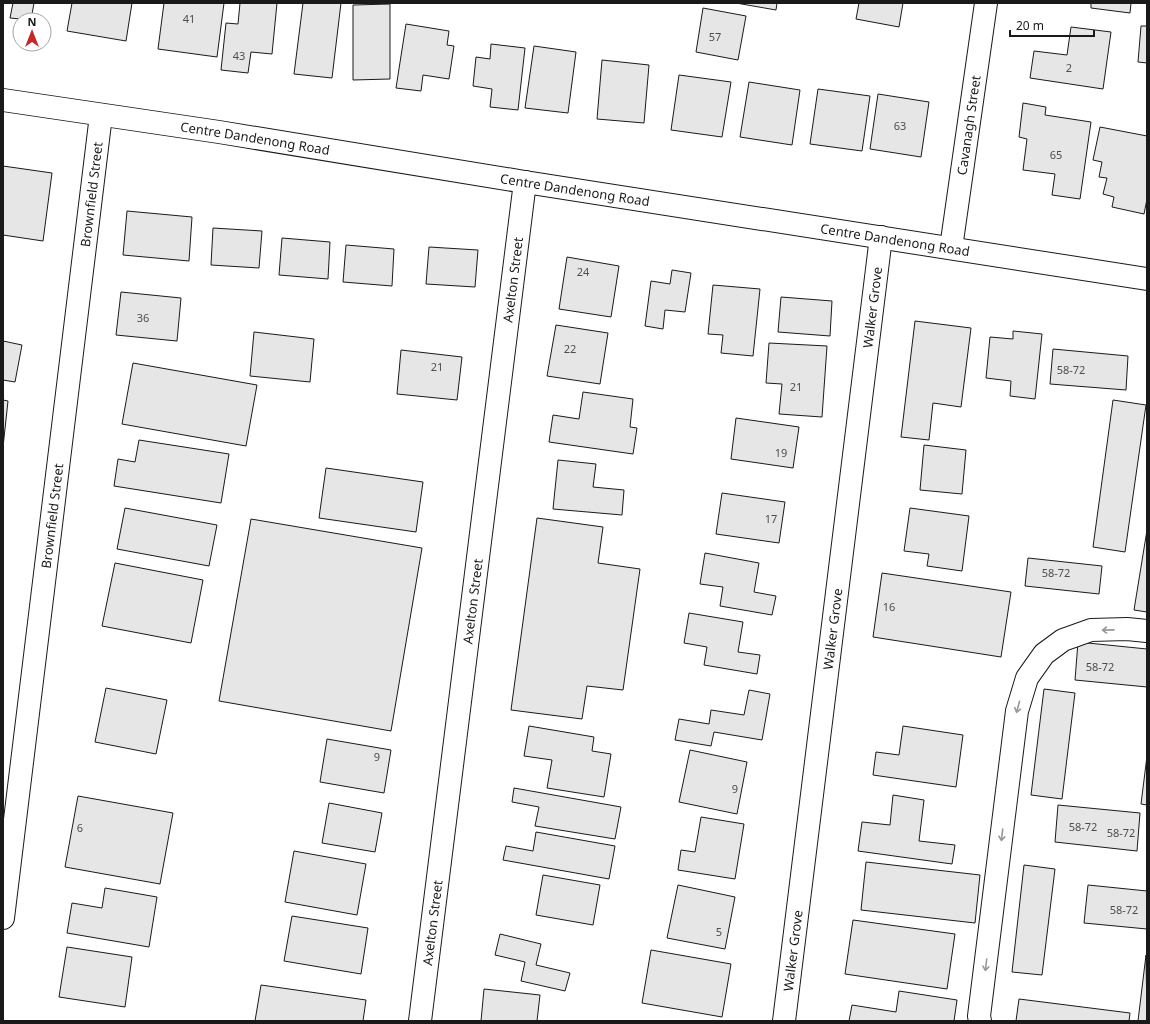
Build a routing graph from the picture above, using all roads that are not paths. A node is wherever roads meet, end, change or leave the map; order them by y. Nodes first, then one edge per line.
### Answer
1 (986, 3) edge
2 (3, 100) edge
3 (101, 115) junction
4 (525, 182) junction
5 (881, 237) junction
6 (951, 248) junction
7 (1147, 279) edge
8 (1147, 631) edge
9 (3, 918) edge
10 (420, 1021) edge
11 (784, 1021) edge
12 (980, 1021) edge

1 - 6 street, Cavanagh Street
2 - 3 street, Centre Dandenong Road
3 - 4 street, Centre Dandenong Road
3 - 9 street, Brownfield Street
4 - 5 street, Centre Dandenong Road
4 - 10 street, Axelton Street
5 - 6 street, Centre Dandenong Road
5 - 11 street, Walker Grove
6 - 7 street, Centre Dandenong Road
8 -> 12 street

